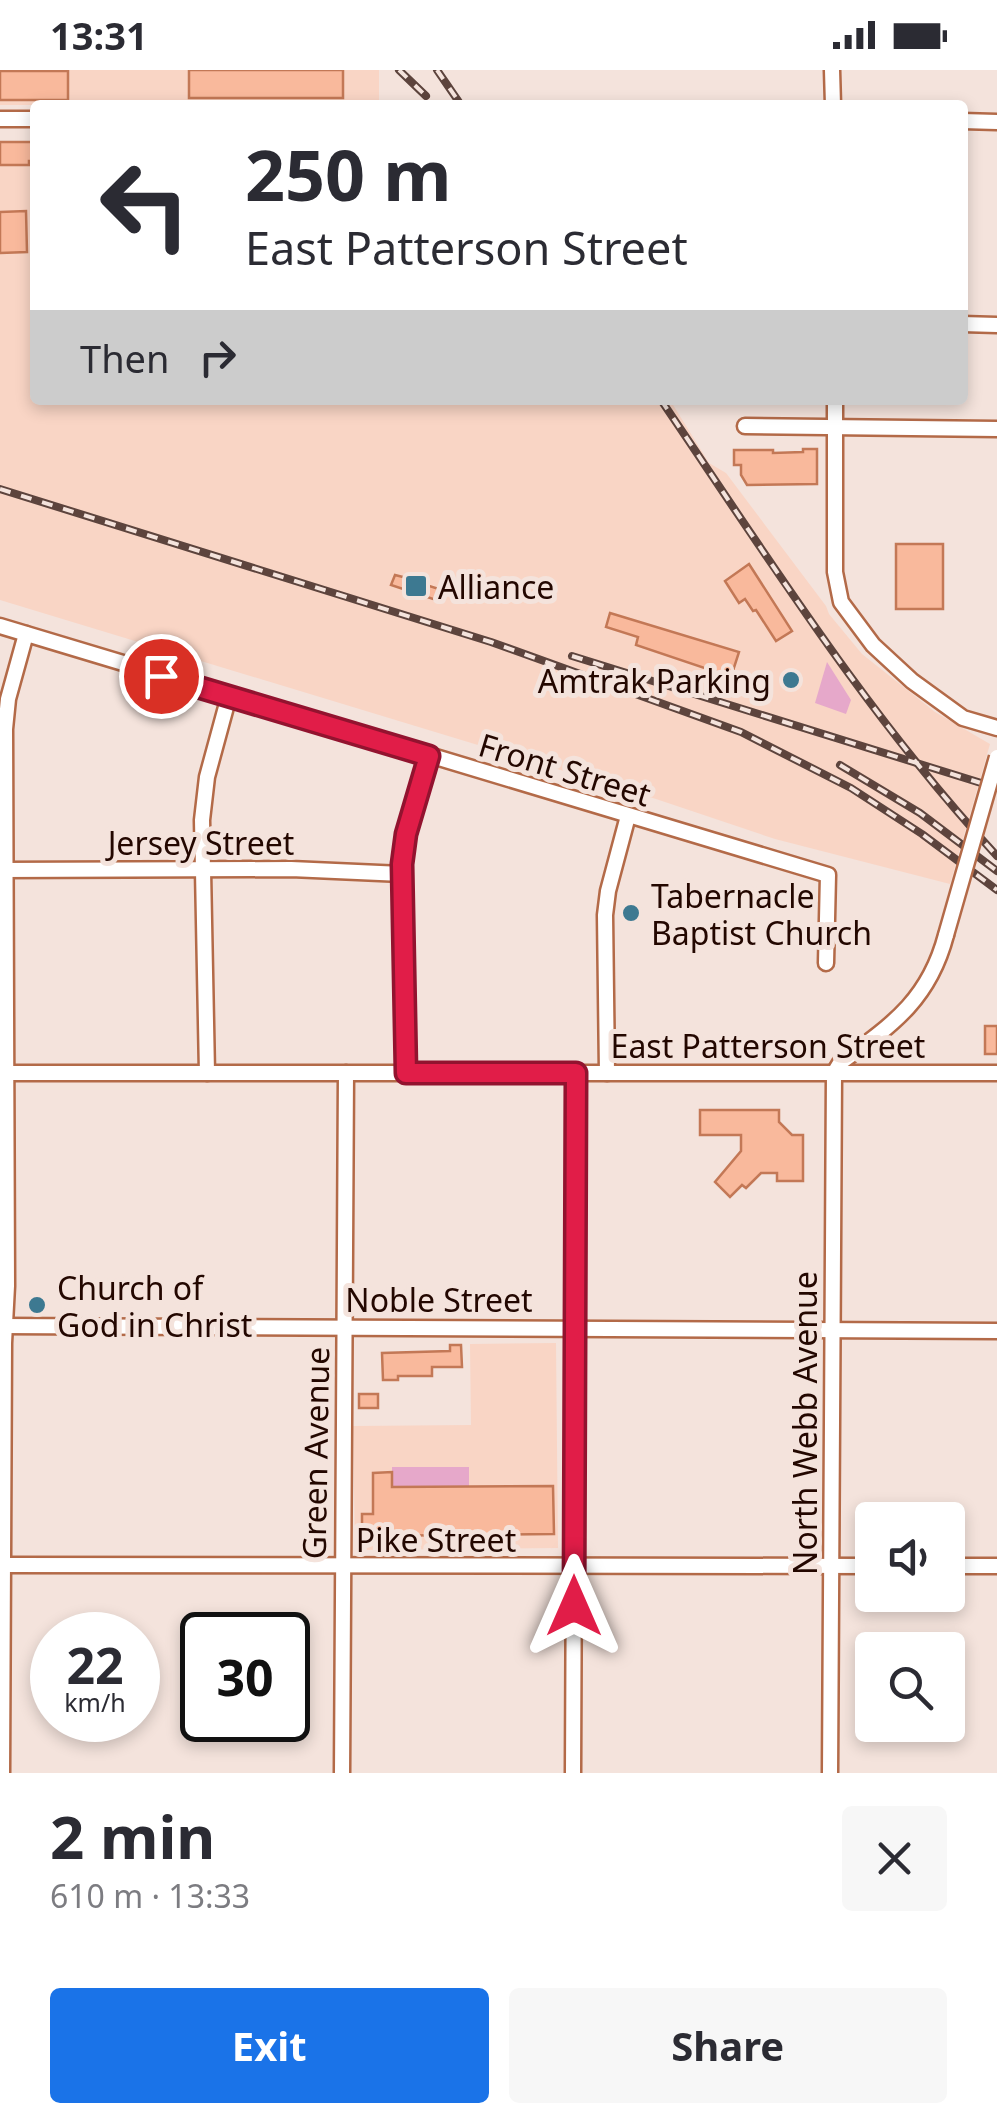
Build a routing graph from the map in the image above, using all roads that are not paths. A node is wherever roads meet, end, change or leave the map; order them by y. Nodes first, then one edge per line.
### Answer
1 (832, 70) edge
2 (832, 100) edge
3 (0, 119) edge
4 (30, 119) edge
5 (968, 122) edge
6 (997, 122) edge
7 (968, 324) edge
8 (997, 324) edge
9 (835, 405) edge
10 (745, 426) dead end
11 (835, 428) junction
12 (997, 428) edge
13 (0, 626) edge
14 (26, 634) junction
15 (228, 696) junction
16 (997, 728) edge
17 (429, 756) junction
18 (997, 757) edge
19 (628, 816) junction
20 (2, 870) edge
21 (202, 870) junction
22 (402, 874) junction
23 (826, 963) dead end
24 (834, 1072) junction
25 (997, 1072) edge
26 (3, 1073) edge
27 (206, 1073) junction
28 (346, 1073) junction
29 (406, 1073) junction
30 (576, 1073) junction
31 (607, 1073) junction
32 (2, 1326) edge
33 (344, 1326) junction
34 (575, 1326) junction
35 (832, 1330) junction
36 (997, 1331) edge
37 (1, 1566) edge
38 (342, 1566) junction
39 (574, 1566) junction
40 (830, 1566) junction
41 (855, 1566) edge
42 (965, 1566) edge
43 (997, 1566) edge
44 (2, 1773) edge
45 (342, 1773) edge
46 (573, 1773) edge
47 (830, 1773) edge

1 - 2 street
3 - 4 street
5 - 6 street
7 - 8 street
9 - 11 street
10 - 11 street
11 - 12 street
11 - 16 street
13 - 14 street, Front Street
14 - 15 street, Front Street
14 - 20 street
15 - 17 street, Front Street
15 - 21 street
17 - 19 street, Front Street
17 - 22 street
18 - 24 street, bridge
19 - 23 street, Front Street
19 - 31 street
20 - 21 street, Jersey Street
20 - 26 street
21 - 22 street, Jersey Street
21 - 27 street
22 - 29 street
24 - 25 street, East Patterson Street
24 - 31 street, East Patterson Street
24 - 35 street, North Webb Avenue
26 - 27 street, East Patterson Street
26 - 32 street
27 - 28 street, East Patterson Street
28 - 29 street, East Patterson Street
28 - 33 street, Green Avenue
29 - 30 street, East Patterson Street
30 - 31 street, East Patterson Street
30 - 34 street
32 - 33 street, Noble Street
32 - 37 street
33 - 34 street, Noble Street
33 - 38 street, Green Avenue
34 - 35 street, Noble Street
34 - 39 street
35 - 36 street, Noble Street
35 - 40 street, North Webb Avenue
37 - 38 street, Pike Street
37 - 44 street
38 - 39 street, Pike Street
38 - 45 street, Green Avenue
39 - 40 street, Pike Street
39 - 46 street
40 - 41 street, Pike Street
40 - 47 street, North Webb Avenue
42 - 43 street

